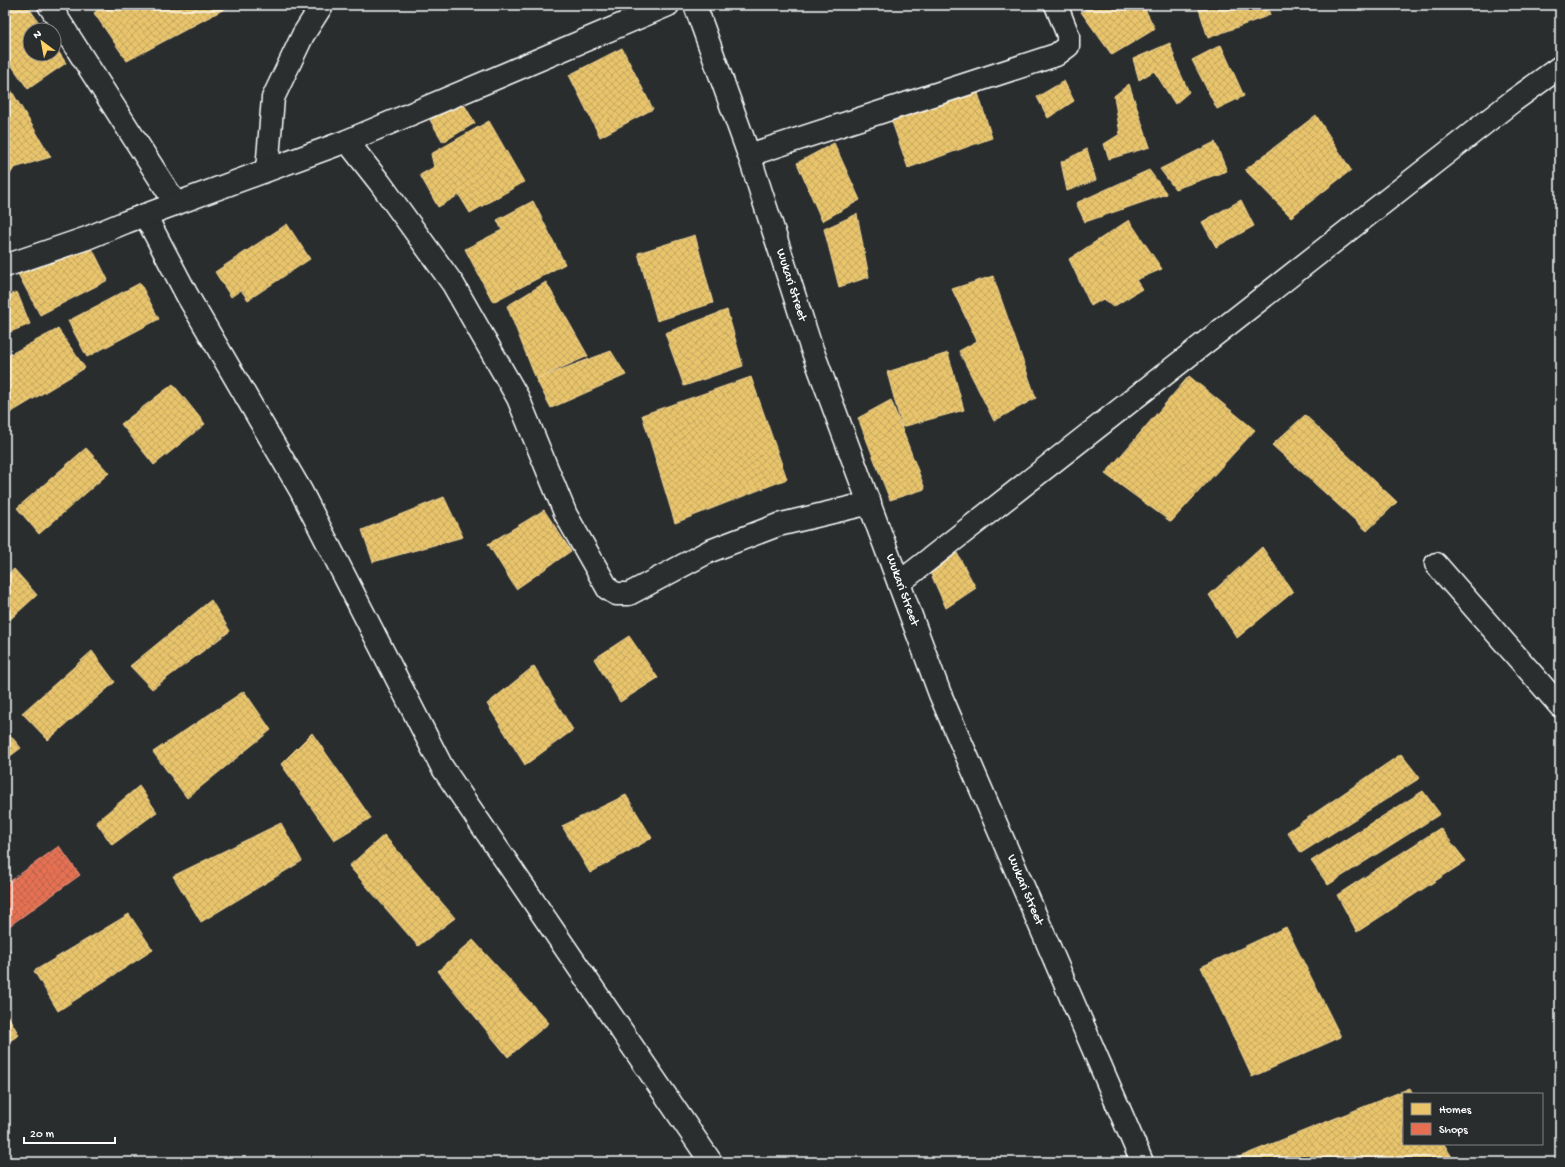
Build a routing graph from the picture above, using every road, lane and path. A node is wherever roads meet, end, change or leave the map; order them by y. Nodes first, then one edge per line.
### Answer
1 (49, 5) edge
2 (322, 5) edge
3 (668, 5) edge
4 (695, 5) edge
5 (1056, 5) edge
6 (1560, 67) edge
7 (347, 141) junction
8 (750, 155) junction
9 (267, 170) junction
10 (176, 204) junction
11 (145, 215) junction
12 (5, 266) edge
13 (870, 503) junction
14 (1436, 564) dead end
15 (899, 583) junction
16 (1560, 706) edge
17 (711, 1162) edge
18 (1142, 1162) edge

1 - 10 street
2 - 9 street
3 - 7 street
4 - 8 street, Wukari Street
5 - 8 street
6 - 15 street
7 - 9 street
7 - 13 street
8 - 13 street, Wukari Street
9 - 10 street
10 - 11 street
11 - 12 street
11 - 17 street
13 - 15 street, Wukari Street
14 - 16 street
15 - 18 street, Wukari Street

